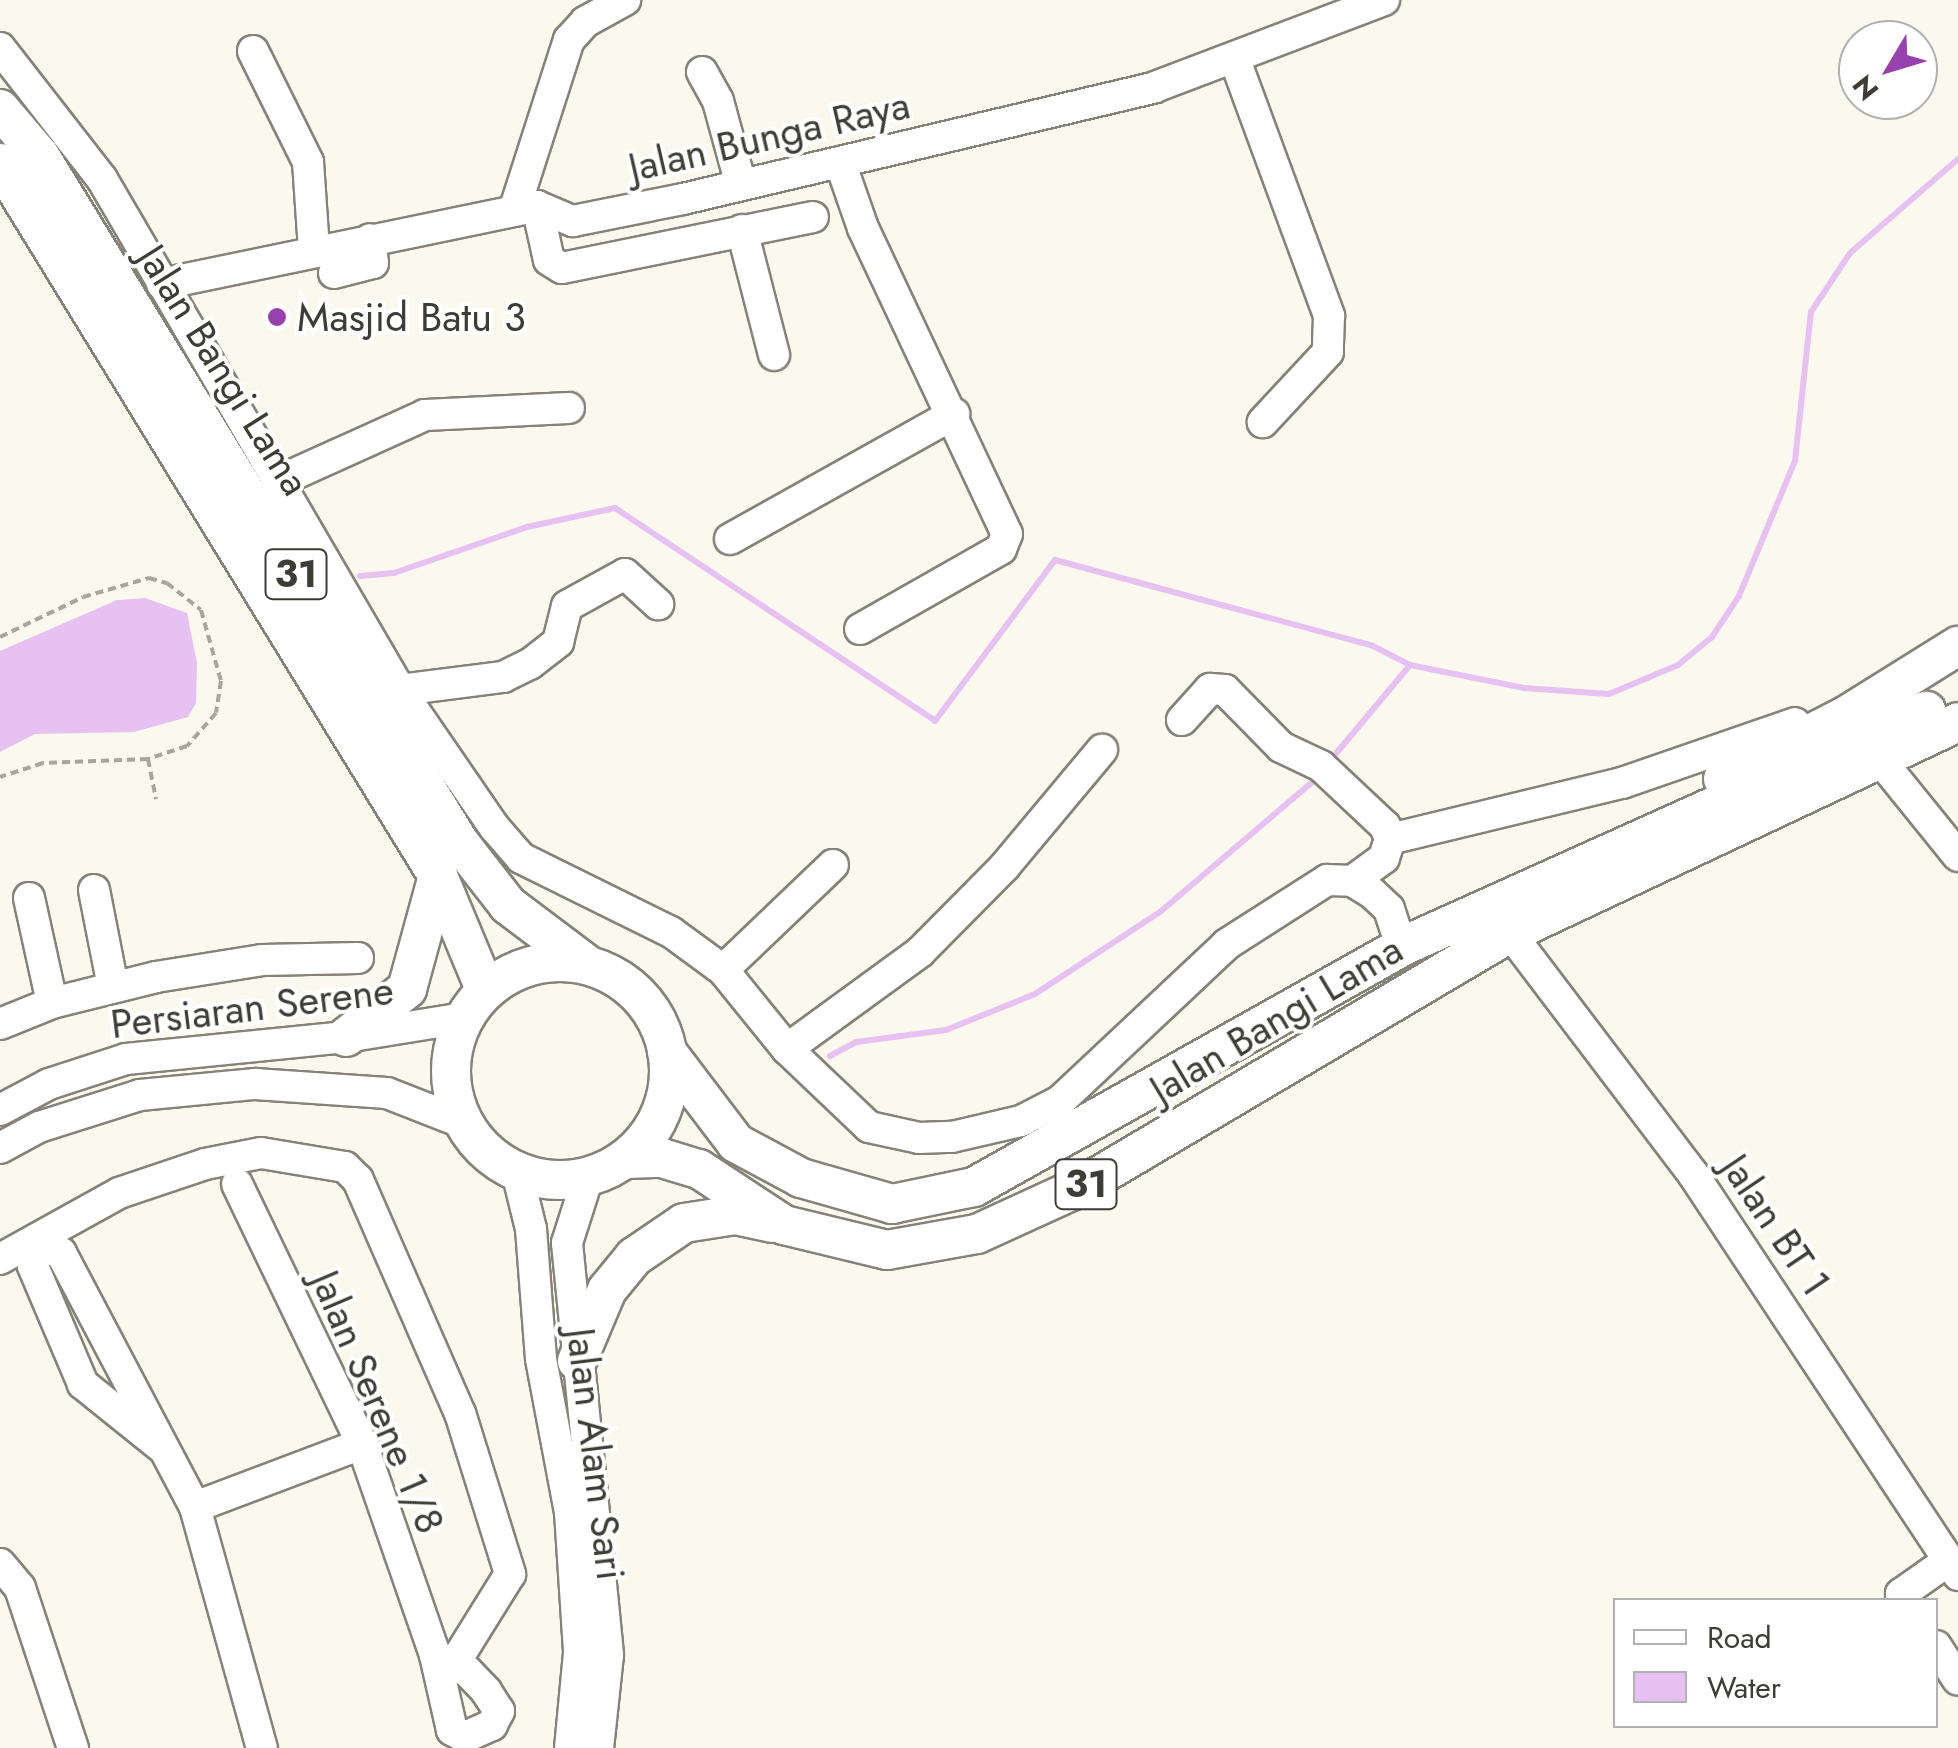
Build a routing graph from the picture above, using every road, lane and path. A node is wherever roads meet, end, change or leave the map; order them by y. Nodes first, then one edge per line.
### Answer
1 (626, 0) edge
2 (1384, 0) edge
3 (0, 48) edge
4 (253, 52) dead end
5 (1234, 60) junction
6 (702, 72) dead end
7 (0, 109) edge
8 (840, 162) junction
9 (8, 173) edge
10 (740, 186) junction
11 (525, 208) junction
12 (813, 217) dead end
13 (742, 230) junction
14 (324, 261) junction
15 (162, 284) junction
16 (774, 355) dead end
17 (569, 408) dead end
18 (954, 414) junction
19 (1263, 422) dead end
20 (278, 481) junction
21 (730, 539) dead end
22 (658, 604) dead end
23 (860, 628) dead end
24 (1958, 632) edge
25 (0, 637) edge
26 (1958, 646) edge
27 (400, 690) junction
28 (1958, 696) edge
29 (1182, 720) dead end
30 (1952, 729) edge
31 (1102, 750) dead end
32 (148, 759) junction
33 (1882, 762) junction
34 (0, 777) edge
35 (156, 799) dead end
36 (1390, 839) junction
37 (1958, 856) edge
38 (833, 865) dead end
39 (438, 876) junction
40 (1352, 881) junction
41 (94, 890) dead end
42 (1522, 894) junction
43 (29, 898) dead end
44 (1510, 933) junction
45 (1401, 948) junction
46 (358, 958) dead end
47 (585, 963) junction
48 (724, 970) junction
49 (113, 987) junction
50 (487, 992) junction
51 (52, 1002) junction
52 (0, 1024) edge
53 (346, 1037) junction
54 (787, 1049) junction
55 (667, 1052) junction
56 (0, 1110) edge
57 (464, 1123) junction
58 (0, 1148) edge
59 (627, 1160) junction
60 (517, 1172) junction
61 (588, 1177) junction
62 (237, 1184) dead end
63 (784, 1225) junction
64 (0, 1259) edge
65 (577, 1361) junction
66 (362, 1444) junction
67 (160, 1446) junction
68 (195, 1506) junction
69 (0, 1564) edge
70 (1953, 1568) edge
71 (10, 1594) edge
72 (1904, 1598) edge
73 (1938, 1649) edge
74 (1958, 1680) edge
75 (72, 1748) edge
76 (262, 1748) edge
77 (570, 1748) edge
78 (598, 1748) edge

1 - 11 street
2 - 5 street, Jalan Bunga Raya
3 - 15 street
4 - 14 street
5 - 8 street, Jalan Bunga Raya
5 - 19 street
6 - 10 street
7 - 47 main road, Jalan Bangi Lama / 31
8 - 10 street, Jalan Bunga Raya
8 - 18 street
9 - 39 main road, 31
10 - 11 street, Jalan Bunga Raya
11 - 13 street
11 - 14 street, Jalan Bunga Raya
12 - 13 street
13 - 16 street
14 - 15 street, Jalan Bunga Raya
15 - 20 street
17 - 20 street
18 - 21 street
18 - 23 street
20 - 27 street
22 - 27 street
24 - 36 street
25 - 32 path
26 - 42 main road, Jalan Bangi Lama / 31
27 - 48 street
28 - 42 main road, Jalan Bangi Lama / 31
29 - 36 street
30 - 33 main road, Jalan Bangi Lama / 31
31 - 54 street
32 - 34 path
32 - 35 path
33 - 37 street
33 - 44 main road, Jalan Bangi Lama / 31
36 - 40 street
38 - 48 street
39 - 50 main road, 31
39 - 53 main road
40 - 45 street
40 - 54 street
41 - 49 street
42 - 45 main road, Jalan Bangi Lama / 31
43 - 51 street
44 - 63 main road, Jalan Bangi Lama / 31
44 - 70 street, Jalan BT 1
45 - 55 main road, Jalan Bangi Lama / 31
46 - 49 street
47 - 50 main road, Jalan Bangi Lama / 31
47 - 55 main road, Jalan Bangi Lama / 31
48 - 54 street
49 - 51 street
50 - 53 street, Persiaran Serene
50 - 57 main road
51 - 52 street
53 - 56 street, Persiaran Serene
55 - 59 main road, Jalan Bangi Lama / 31
57 - 58 street, Persiaran Serene
57 - 60 main road
59 - 61 main road, Jalan Bangi Lama / 31
59 - 63 main road, Jalan Bangi Lama / 31
60 - 61 main road, Jalan Bangi Lama / 31
60 - 77 street, Jalan Alam Sari
61 - 65 street, Jalan Alam Sari
62 - 66 street, Jalan Serene 1/8
63 - 65 main road
64 - 66 street, Jalan Serene 1/8
65 - 78 street, Jalan Alam Sari
66 - 68 street
67 - 67 street
67 - 68 street
68 - 76 street
69 - 71 street
70 - 72 street
71 - 75 street
73 - 74 street

